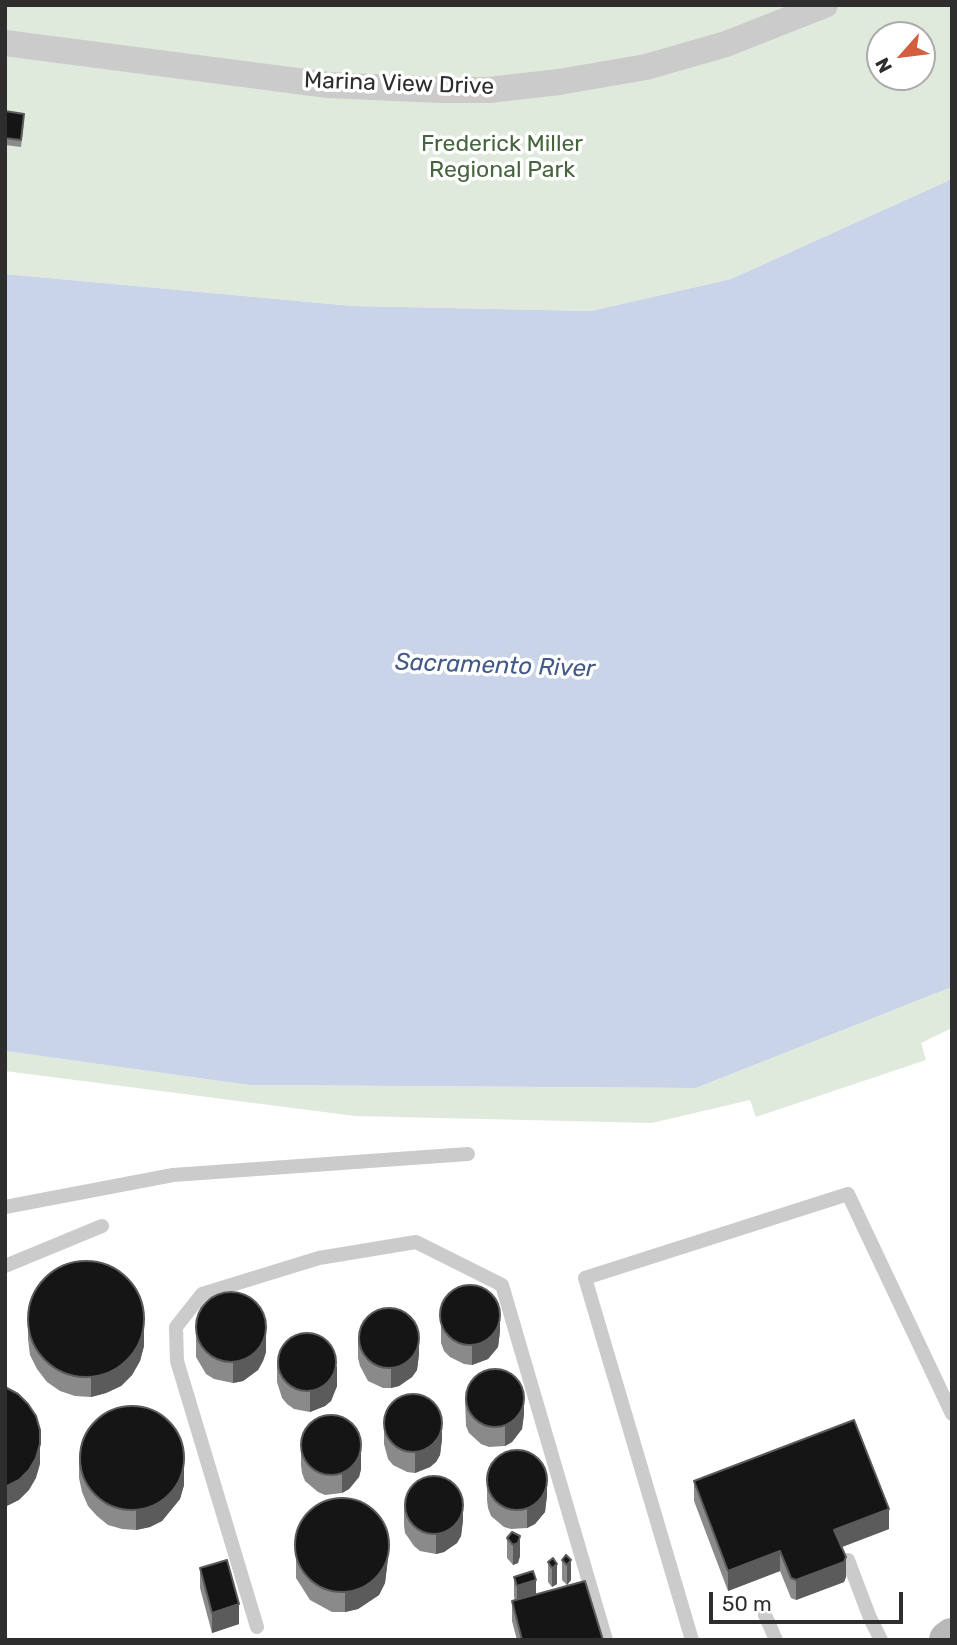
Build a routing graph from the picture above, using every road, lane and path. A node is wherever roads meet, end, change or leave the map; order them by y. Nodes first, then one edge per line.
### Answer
1 (825, 5) edge
2 (5, 43) edge
3 (468, 1154) dead end
4 (5, 1207) edge
5 (102, 1226) dead end
6 (5, 1266) edge
7 (952, 1414) edge
8 (848, 1560) edge
9 (765, 1615) dead end
10 (257, 1626) dead end
11 (606, 1640) edge
12 (692, 1640) edge
13 (776, 1640) edge
14 (881, 1640) edge

1 - 2 street, Marina View Drive
3 - 4 lane
5 - 6 lane
7 - 12 lane
8 - 14 lane
9 - 13 lane
10 - 11 lane

